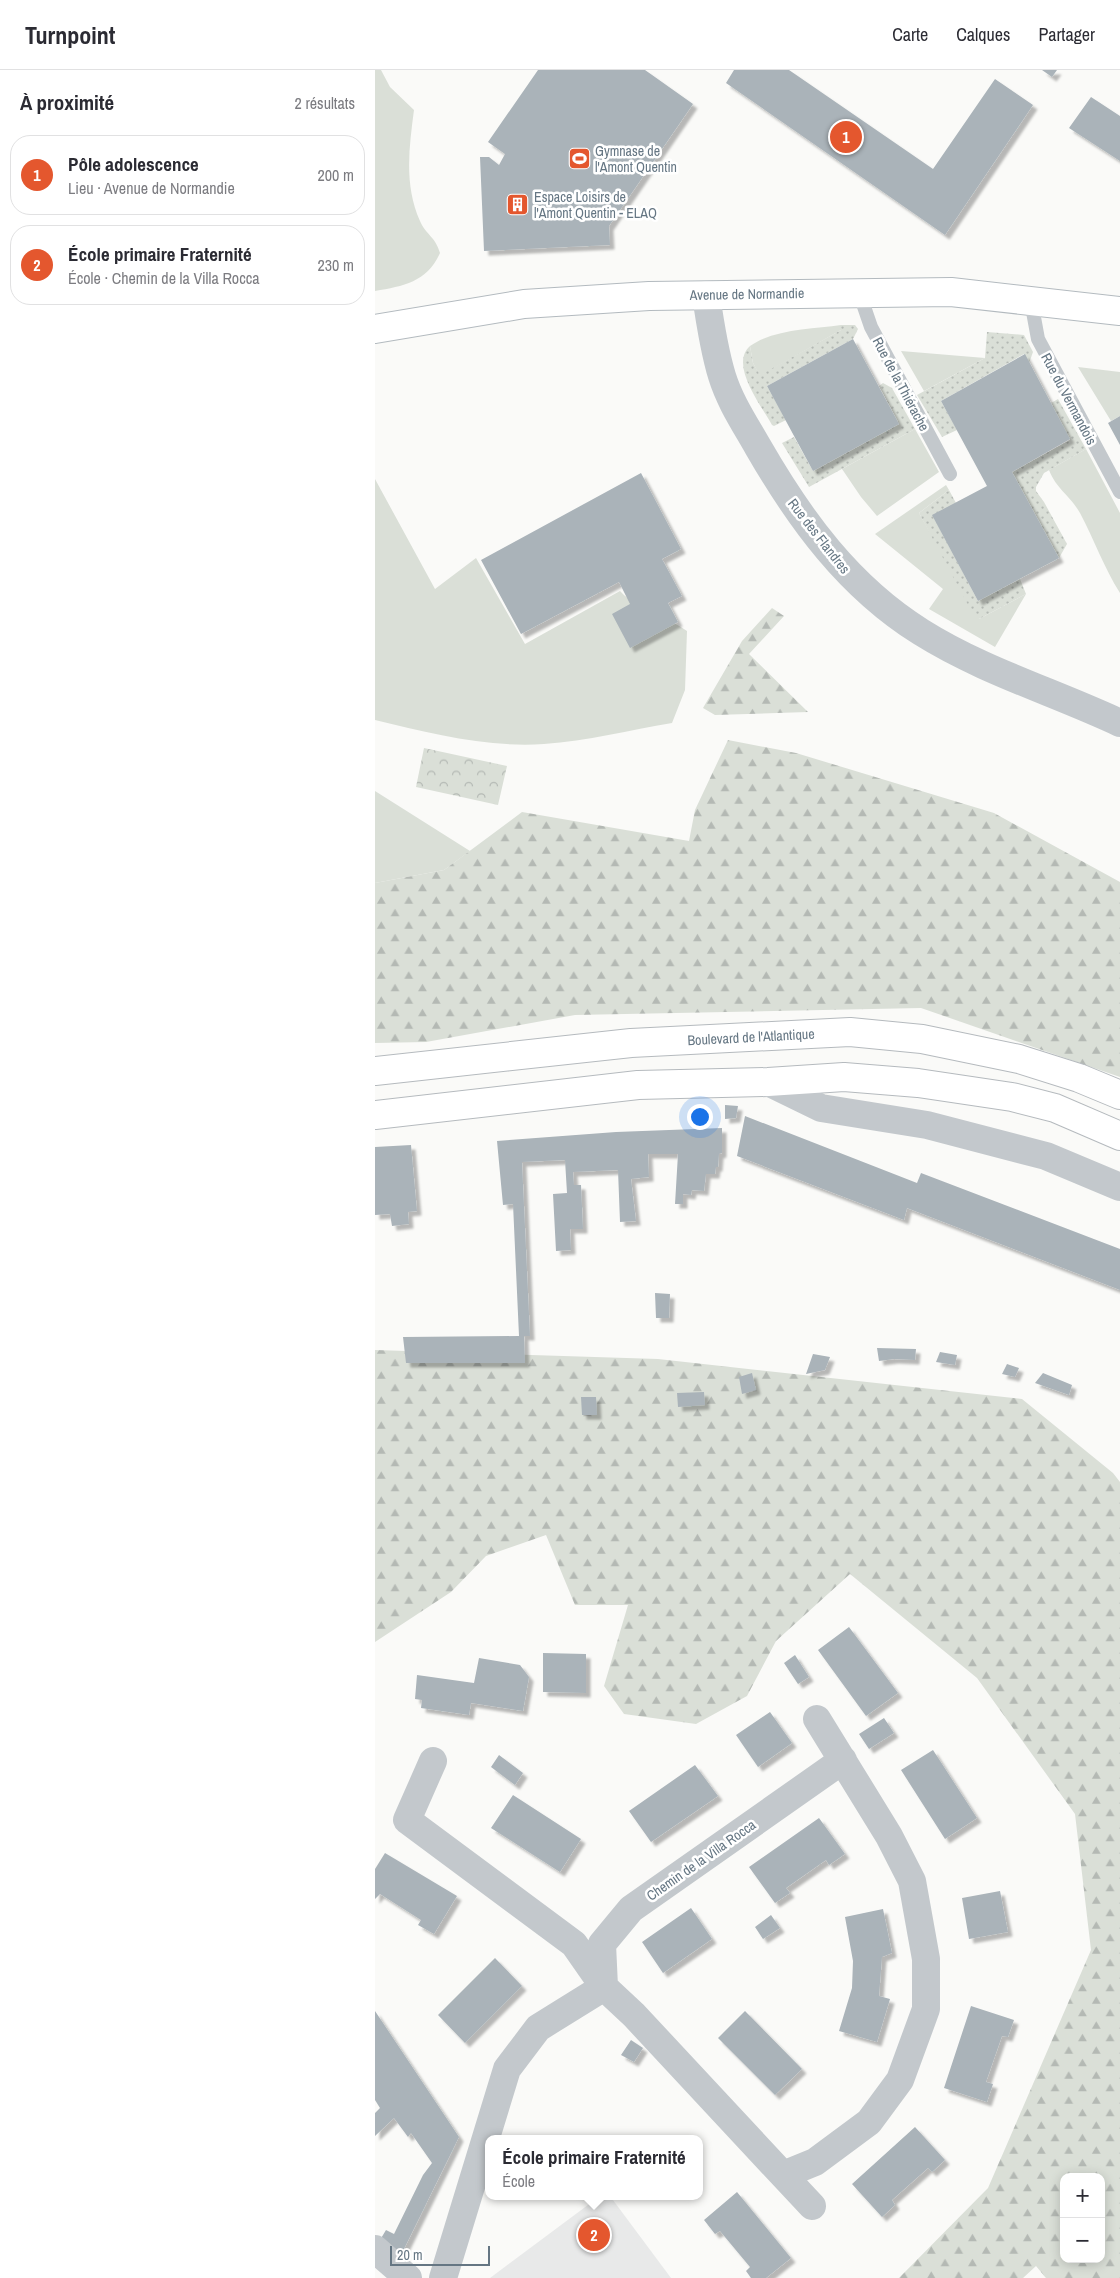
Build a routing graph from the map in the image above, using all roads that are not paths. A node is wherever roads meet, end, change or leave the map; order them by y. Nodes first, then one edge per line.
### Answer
1 (859, 292) junction
2 (706, 295) junction
3 (1031, 301) junction
4 (1120, 311) edge
5 (375, 328) edge
6 (950, 474) dead end
7 (1120, 492) edge
8 (1120, 724) edge
9 (375, 1071) edge
10 (768, 1082) junction
11 (1120, 1095) edge
12 (375, 1115) edge
13 (1120, 1136) edge
14 (1120, 1188) edge
15 (817, 1719) dead end
16 (843, 1760) junction
17 (433, 1761) dead end
18 (604, 1988) junction
19 (487, 2135) edge
20 (485, 2141) edge
21 (783, 2174) junction
22 (812, 2206) dead end
23 (375, 2249) edge
24 (407, 2278) edge
25 (443, 2278) edge

1 - 2 main road, Avenue de Normandie
1 - 3 main road, Avenue de Normandie
1 - 6 lane, Rue de la Thiérache
2 - 5 main road, Avenue de Normandie
2 - 8 street, Rue des Flandres
3 - 4 main road, Avenue de Normandie
3 - 7 lane, Rue du Vermandois
9 - 11 main road, Boulevard de l'Atlantique
10 - 12 main road
10 - 13 main road
10 - 14 street
15 - 16 street
16 - 18 street, Chemin de la Villa Rocca
16 - 21 street
17 - 18 street
18 - 19 street
18 - 21 street
20 - 25 street
21 - 22 street
23 - 24 street

